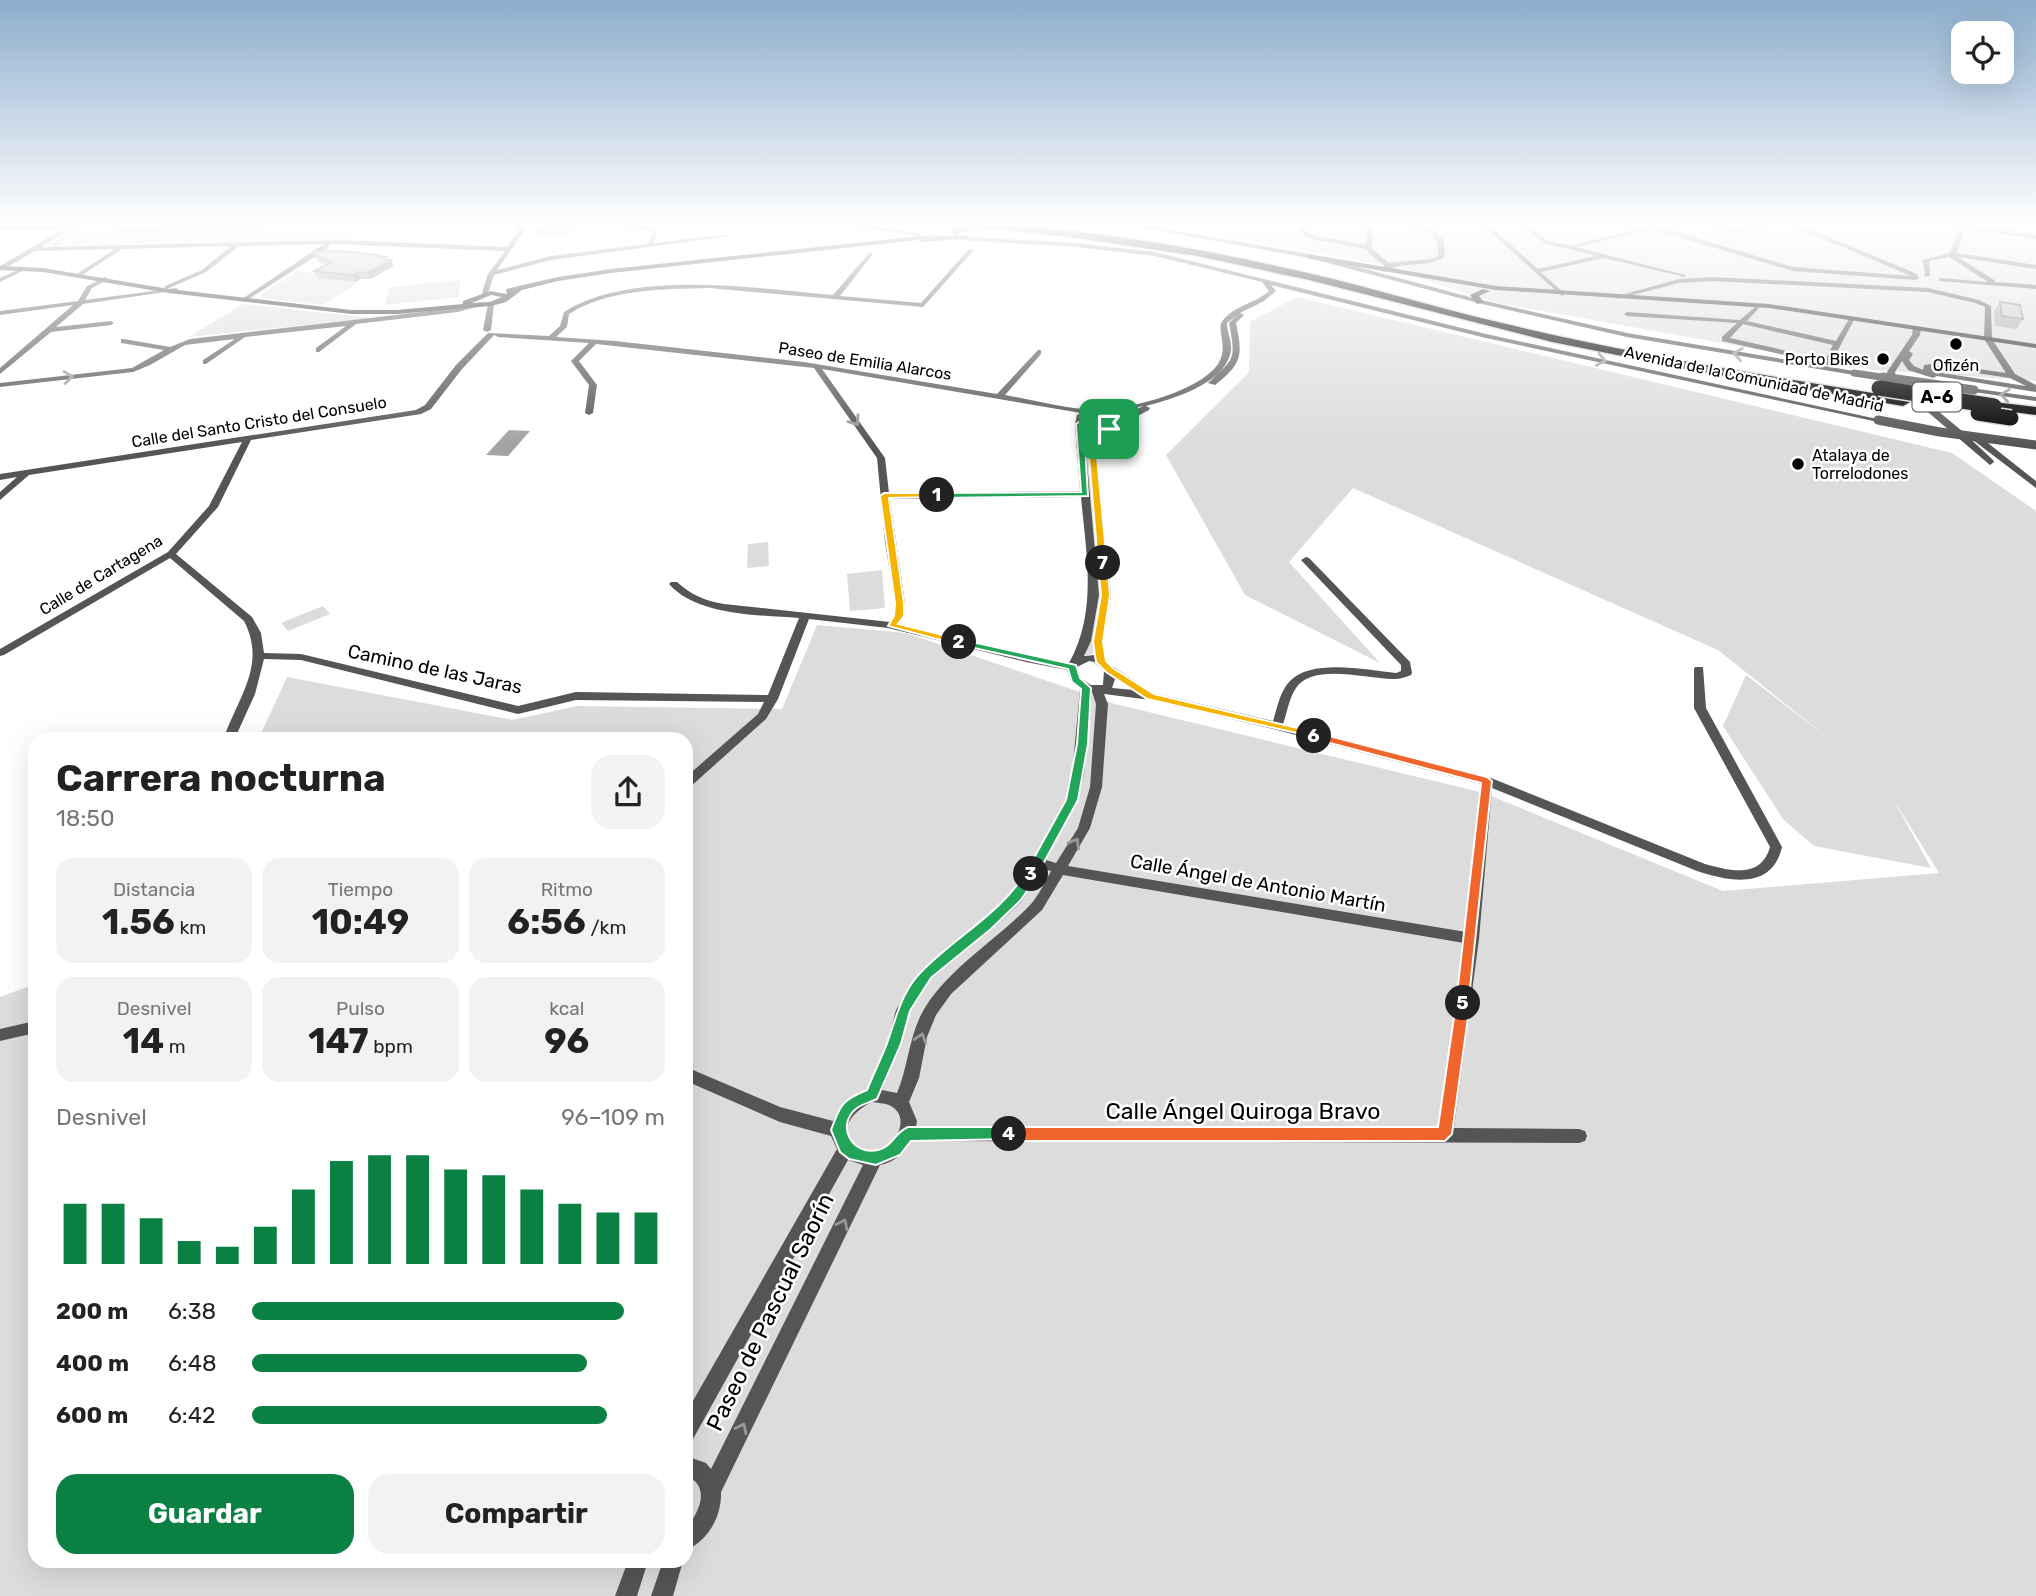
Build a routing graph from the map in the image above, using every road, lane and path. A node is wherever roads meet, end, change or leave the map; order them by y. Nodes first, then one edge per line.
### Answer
1 (83, 297) edge
2 (115, 297) edge
3 (226, 297) edge
4 (248, 297) edge
5 (481, 297) edge
6 (500, 297) edge
7 (614, 297) edge
8 (841, 297) edge
9 (929, 297) edge
10 (1266, 297) edge
11 (1273, 297) edge
12 (1334, 297) edge
13 (1351, 297) edge
14 (1388, 297) edge
15 (1431, 297) edge
16 (1463, 297) edge
17 (1476, 297) edge
18 (1589, 297) edge
19 (1625, 297) edge
20 (1961, 297) edge
21 (244, 300) junction
22 (1480, 302) junction
23 (80, 303) junction
24 (477, 303) junction
25 (491, 304) junction
26 (1756, 308) junction
27 (0, 313) edge
28 (1627, 314) dead end
29 (490, 319) junction
30 (1851, 320) junction
31 (1741, 322) junction
32 (111, 323) dead end
33 (353, 324) junction
34 (1918, 329) junction
35 (48, 330) junction
36 (497, 331) junction
37 (245, 335) junction
38 (551, 338) junction
39 (1725, 339) joint
40 (1989, 340) junction
41 (124, 341) dead end
42 (594, 342) junction
43 (1839, 344) junction
44 (1534, 345) junction
45 (2036, 347) edge
46 (171, 349) junction
47 (319, 350) dead end
48 (1905, 351) junction
49 (1038, 352) dead end
50 (20, 354) junction
51 (0, 356) edge
52 (206, 362) dead end
53 (1827, 363) joint
54 (816, 366) junction
55 (1895, 368) junction
56 (846, 371) junction
57 (0, 372) edge
58 (2012, 376) junction
59 (1957, 378) junction
60 (826, 379) junction
61 (1209, 381) junction
62 (0, 385) edge
63 (1196, 389) junction
64 (2036, 389) edge
65 (999, 397) junction
66 (2036, 399) edge
67 (1049, 406) junction
68 (2036, 411) edge
69 (1096, 412) junction
70 (589, 413) dead end
71 (1878, 420) joint
72 (1079, 421) junction
73 (2036, 421) edge
74 (1113, 427) junction
75 (248, 439) junction
76 (2036, 445) edge
77 (1990, 461) dead end
78 (26, 473) junction
79 (0, 477) edge
80 (2036, 485) edge
81 (1085, 494) junction
82 (884, 496) junction
83 (0, 497) edge
84 (171, 554) junction
85 (1306, 560) dead end
86 (674, 584) dead end
87 (805, 617) junction
88 (892, 626) junction
89 (0, 653) edge
90 (258, 656) junction
91 (1073, 665) junction
92 (1105, 666) junction
93 (1699, 669) dead end
94 (1095, 689) junction
95 (1151, 696) junction
96 (772, 699) junction
97 (1277, 726) junction
98 (232, 732) edge
99 (693, 778) edge
100 (1487, 781) junction
101 (1039, 863) junction
102 (1059, 869) junction
103 (1472, 939) junction
104 (28, 1029) edge
105 (0, 1035) edge
106 (693, 1077) edge
107 (872, 1095) junction
108 (901, 1103) junction
109 (839, 1130) junction
110 (908, 1134) junction
111 (1445, 1134) junction
112 (1580, 1136) dead end
113 (846, 1147) junction
114 (876, 1158) junction
115 (693, 1420) edge
116 (693, 1468) edge
117 (712, 1489) junction
118 (693, 1534) edge
119 (636, 1568) edge
120 (671, 1568) edge
121 (626, 1596) edge
122 (662, 1596) edge

1 - 23 street
2 - 23 street
3 - 21 main road
4 - 21 street
5 - 24 main road
6 - 25 main road
7 - 38 street
8 - 9 street
10 - 61 street
11 - 61 street
12 - 44 street, Avenida de la Comunidad de Madrid
13 - 44 highway
14 - 73 highway, A-6, bridge
15 - 68 highway, A-6, bridge
16 - 22 street, Avenida de la Comunidad de Madrid
17 - 22 main road
18 - 26 main road
19 - 34 main road
20 - 40 street
21 - 24 main road
66 -> 22 street, Avenida de la Comunidad de Madrid, bridge
23 - 27 street
23 - 35 street
24 - 25 main road
24 - 33 street
25 - 29 street, Calle del Santo Cristo del Consuelo
26 - 30 main road
26 - 31 street
28 - 31 street
29 - 36 street, Calle del Santo Cristo del Consuelo
29 - 36 street
30 - 34 main road
30 - 43 street
31 - 39 street
31 - 43 street
32 - 35 street
33 - 37 street
33 - 47 street
34 - 40 main road
34 - 48 street
35 - 50 street
36 - 38 street, Paseo de Emilia Alarcos
36 - 75 street, Calle del Santo Cristo del Consuelo
37 - 46 street
37 - 52 street
38 - 42 street, Paseo de Emilia Alarcos
39 - 53 street
40 - 45 main road
40 - 58 street
41 - 46 street
42 - 54 street, Paseo de Emilia Alarcos
42 - 70 street
43 - 53 street
44 -> 71 street, Avenida de la Comunidad de Madrid
62 -> 46 street
48 - 55 street
48 - 59 street
49 - 65 street
50 - 51 street
50 - 57 street
54 - 56 street, Paseo de Emilia Alarcos
54 - 60 street
55 - 77 street
55 - 80 street
56 - 60 street
56 - 65 street, Paseo de Emilia Alarcos
58 - 59 street
58 - 64 street
59 - 64 street
60 -> 82 street
61 - 63 street
63 - 69 street
63 - 74 street
65 - 67 street, Paseo de Emilia Alarcos
67 - 69 street, Paseo de Emilia Alarcos
67 - 72 street, Paseo de Emilia Alarcos
69 - 72 street
69 - 74 street
71 - 76 street, Avenida de la Comunidad de Madrid, bridge
72 - 74 street, Paseo de Emilia Alarcos
72 - 81 street
74 - 92 street
75 - 78 street, Calle del Santo Cristo del Consuelo
75 - 84 street, Calle de Cartagena
78 - 79 street, Calle del Santo Cristo del Consuelo
78 - 83 street
81 - 82 street
81 - 91 street
82 - 88 street
84 - 89 street, Calle de Cartagena
84 - 90 street
85 - 97 street
86 - 87 street
87 - 88 street
87 - 96 street
88 - 91 street
90 - 96 street, Camino de las Jaras
90 - 98 street
91 - 92 street
91 - 94 street
92 - 94 street
92 - 95 street
93 - 100 street
94 - 95 street
94 - 101 street
102 -> 94 street
95 - 97 street
96 - 99 street
97 - 100 street
100 - 103 street
101 - 102 street, Calle Ángel de Antonio Martín
101 - 107 street
102 - 103 street, Calle Ángel de Antonio Martín
108 -> 102 street
103 - 111 street
104 - 105 street
106 - 109 street
107 - 108 street
107 - 109 street
108 - 110 street
109 - 113 street
110 - 111 street, Calle Ángel Quiroga Bravo
110 - 114 street
111 - 112 street, Calle Ángel Quiroga Bravo
113 - 114 street
113 - 115 street, Paseo de Pascual Saorín
117 -> 114 street, Paseo de Pascual Saorín
116 - 117 street
117 - 118 street, Paseo de Pascual Saorín
119 - 121 street
120 - 122 street

